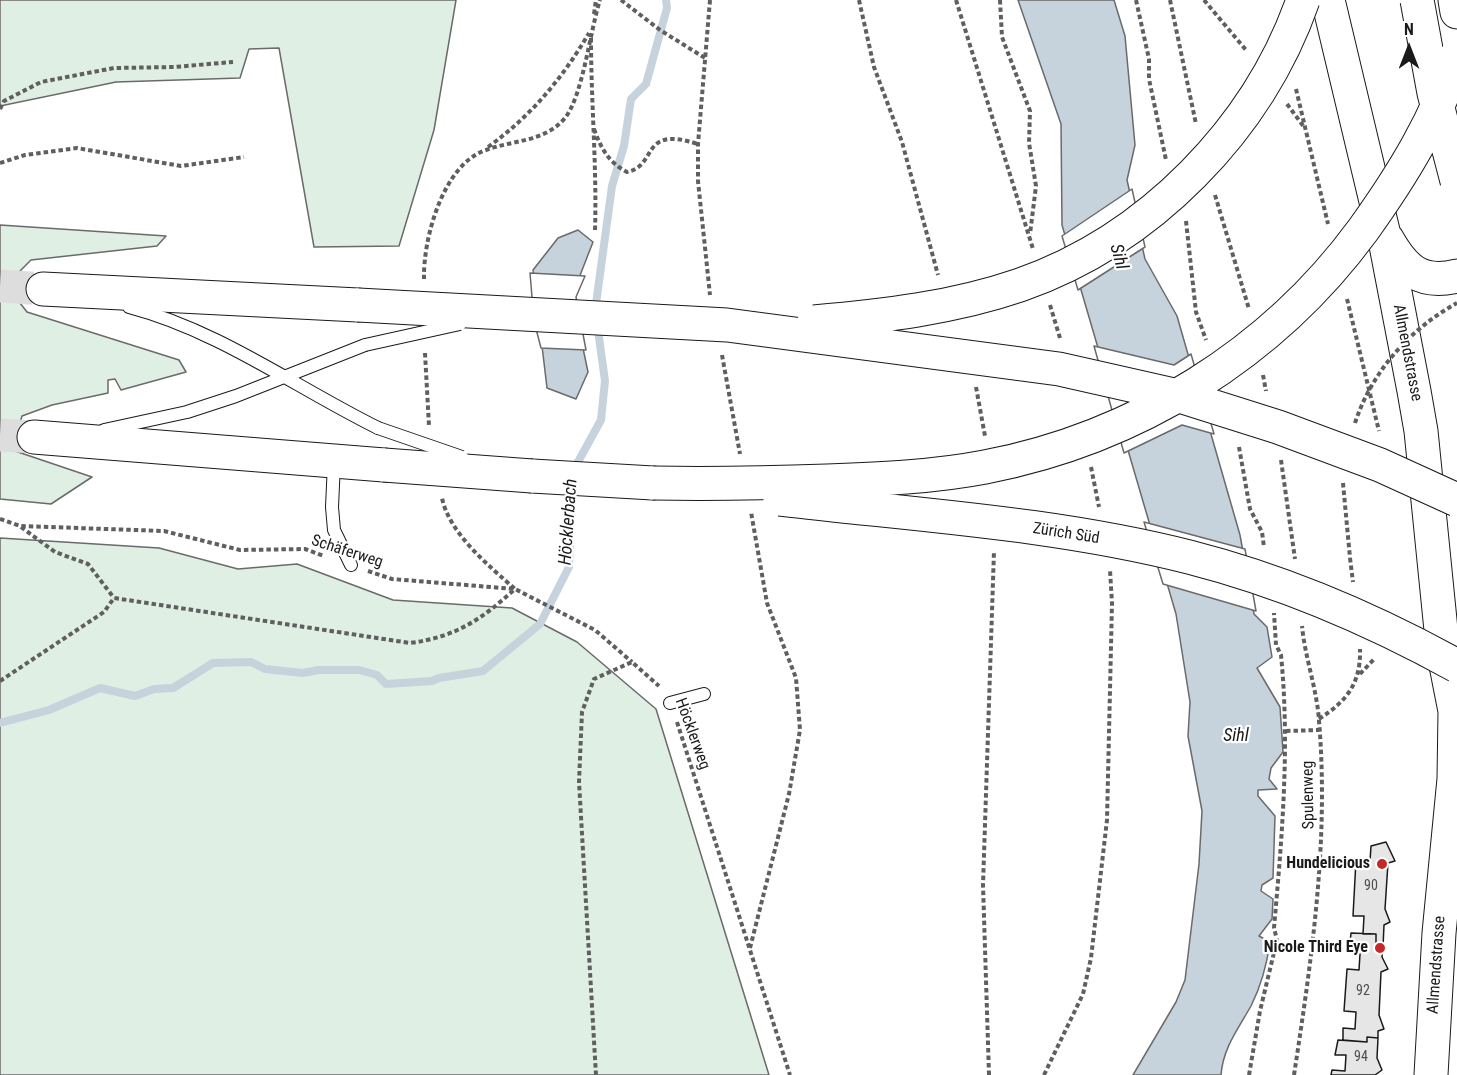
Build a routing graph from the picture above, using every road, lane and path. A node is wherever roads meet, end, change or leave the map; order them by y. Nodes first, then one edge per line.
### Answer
1 (598, 0) edge
2 (621, 0) edge
3 (1000, 0) edge
4 (1303, 0) edge
5 (1328, 0) edge
6 (1417, 0) edge
7 (1455, 0) edge
8 (1457, 12) edge
9 (591, 29) junction
10 (1457, 55) edge
11 (705, 58) dead end
12 (233, 62) dead end
13 (1294, 82) dead end
14 (0, 109) edge
15 (591, 122) junction
16 (698, 144) dead end
17 (484, 150) junction
18 (244, 157) dead end
19 (0, 163) edge
20 (1457, 181) edge
21 (595, 231) dead end
22 (1330, 232) dead end
23 (1384, 235) junction
24 (1029, 238) dead end
25 (424, 263) dead end
26 (1457, 276) edge
27 (43, 289) joint
28 (1344, 290) dead end
29 (1457, 303) edge
30 (557, 315) junction
31 (726, 325) junction
32 (284, 376) junction
33 (1354, 427) dead end
34 (34, 437) joint
35 (1381, 439) dead end
36 (334, 461) junction
37 (1343, 474) dead end
38 (532, 476) junction
39 (653, 483) junction
40 (1457, 500) edge
41 (0, 519) edge
42 (20, 526) junction
43 (1350, 558) dead end
44 (351, 565) junction
45 (515, 589) junction
46 (114, 598) junction
47 (632, 662) junction
48 (1457, 666) edge
49 (1359, 674) dead end
50 (0, 681) edge
51 (704, 694) dead end
52 (670, 703) junction
53 (1456, 708) edge
54 (1319, 730) junction
55 (1286, 731) dead end
56 (596, 1075) edge
57 (790, 1075) edge
58 (1294, 1075) edge
59 (1431, 1075) edge

1 - 9 path
2 - 11 path
3 - 24 path
4 - 31 main road, bridge
5 - 23 main road, Allmendstrasse
6 - 20 main road, bridge
7 - 8 main road
9 - 15 path
9 - 17 path
9 - 17 path
10 - 39 main road, bridge
12 - 14 path
13 - 22 path
15 - 16 path
15 - 21 path
17 - 25 path
18 - 19 path
23 - 26 main road
23 - 53 main road, Allmendstrasse
27 - 30 main road, bridge
27 - 32 lane
28 - 35 path
29 - 33 path, bridge
30 - 31 main road, bridge
30 - 32 lane, bridge
31 - 40 main road, bridge
32 - 34 lane
32 - 38 lane, bridge
34 - 36 main road
36 - 38 main road, bridge
36 - 44 lane
37 - 43 path, bridge
38 - 39 main road
39 - 48 main road, Zürich Süd, bridge
41 - 42 path, Schäferweg
42 - 44 path, Schäferweg
42 - 46 path
44 - 45 path, Schäferweg
45 - 46 path
45 - 47 path, Schäferweg
46 - 50 path
47 - 52 path, Höcklerweg
47 - 56 path
49 - 54 path
51 - 52 lane
52 - 57 path, Höcklerweg
53 - 59 main road, Allmendstrasse
54 - 55 path
54 - 58 path, Spulenweg

